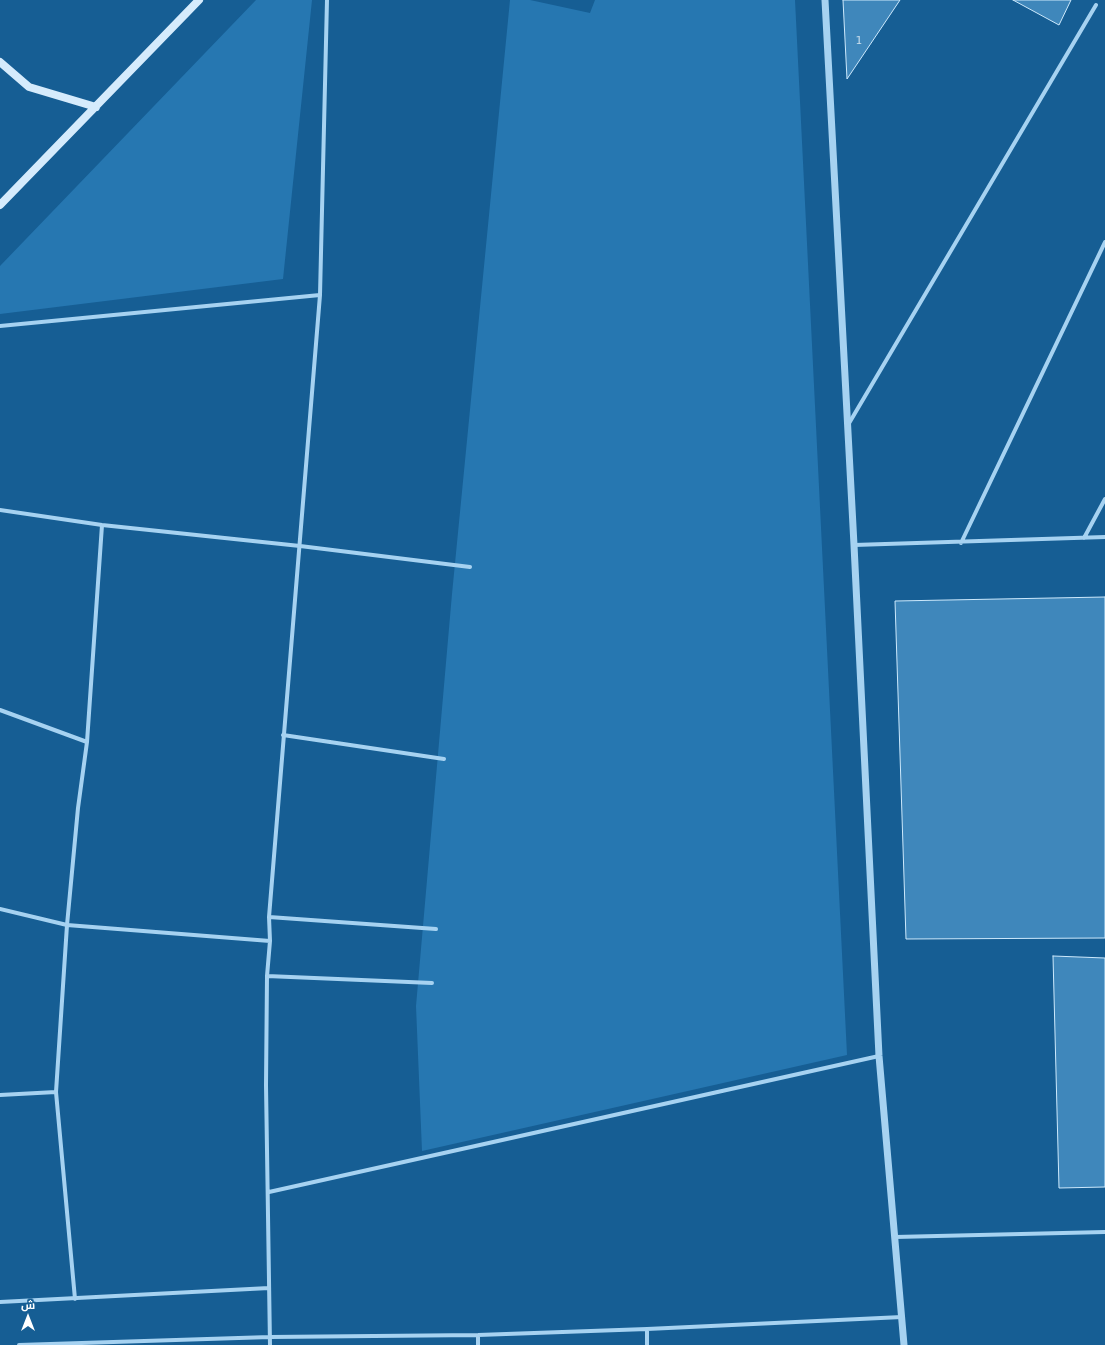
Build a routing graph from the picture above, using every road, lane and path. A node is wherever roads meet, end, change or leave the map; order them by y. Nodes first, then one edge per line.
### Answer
1 (199, 0) edge
2 (327, 0) edge
3 (825, 0) edge
4 (1096, 5) dead end
5 (0, 62) edge
6 (96, 107) junction
7 (0, 205) edge
8 (1105, 242) edge
9 (320, 295) junction
10 (0, 326) edge
11 (848, 426) junction
12 (1105, 499) edge
13 (0, 510) edge
14 (102, 525) junction
15 (1105, 537) edge
16 (1084, 538) junction
17 (961, 543) junction
18 (854, 545) junction
19 (300, 546) junction
20 (470, 568) dead end
21 (0, 710) edge
22 (283, 735) junction
23 (87, 742) junction
24 (444, 759) dead end
25 (0, 909) edge
26 (269, 917) junction
27 (67, 925) junction
28 (436, 929) dead end
29 (270, 941) junction
30 (267, 976) junction
31 (432, 983) dead end
32 (878, 1056) junction
33 (56, 1092) junction
34 (0, 1095) edge
35 (269, 1192) junction
36 (1105, 1232) edge
37 (894, 1237) junction
38 (269, 1288) junction
39 (75, 1299) junction
40 (0, 1302) edge
41 (902, 1317) junction
42 (647, 1329) junction
43 (478, 1335) junction
44 (270, 1337) junction
45 (18, 1345) edge
46 (270, 1345) edge
47 (478, 1345) edge
48 (648, 1345) edge
49 (904, 1345) edge

1 - 6 main road
2 - 9 street
3 - 11 street
4 - 11 street
5 - 6 main road
6 - 7 main road
8 - 17 street
9 - 10 street
9 - 19 street
11 - 18 street
12 - 16 street
13 - 14 street
14 - 19 street
14 - 23 street
15 - 16 street
16 - 17 street
17 - 18 street
18 - 32 street
19 - 20 street
19 - 22 street
21 - 23 street
22 - 24 street
22 - 26 street
23 - 27 street
25 - 27 street
26 - 28 street
26 - 29 street
27 - 29 street
27 - 33 street
29 - 30 street
30 - 31 street
30 - 35 street
32 - 35 street
32 - 37 street
33 - 34 street
33 - 39 street
35 - 38 street
36 - 37 street
37 - 41 street
38 - 39 street
38 - 44 street
39 - 40 street
41 - 42 street
41 - 49 street
42 - 43 street
42 - 48 street
43 - 44 street
43 - 47 street
44 - 45 street
44 - 46 street

